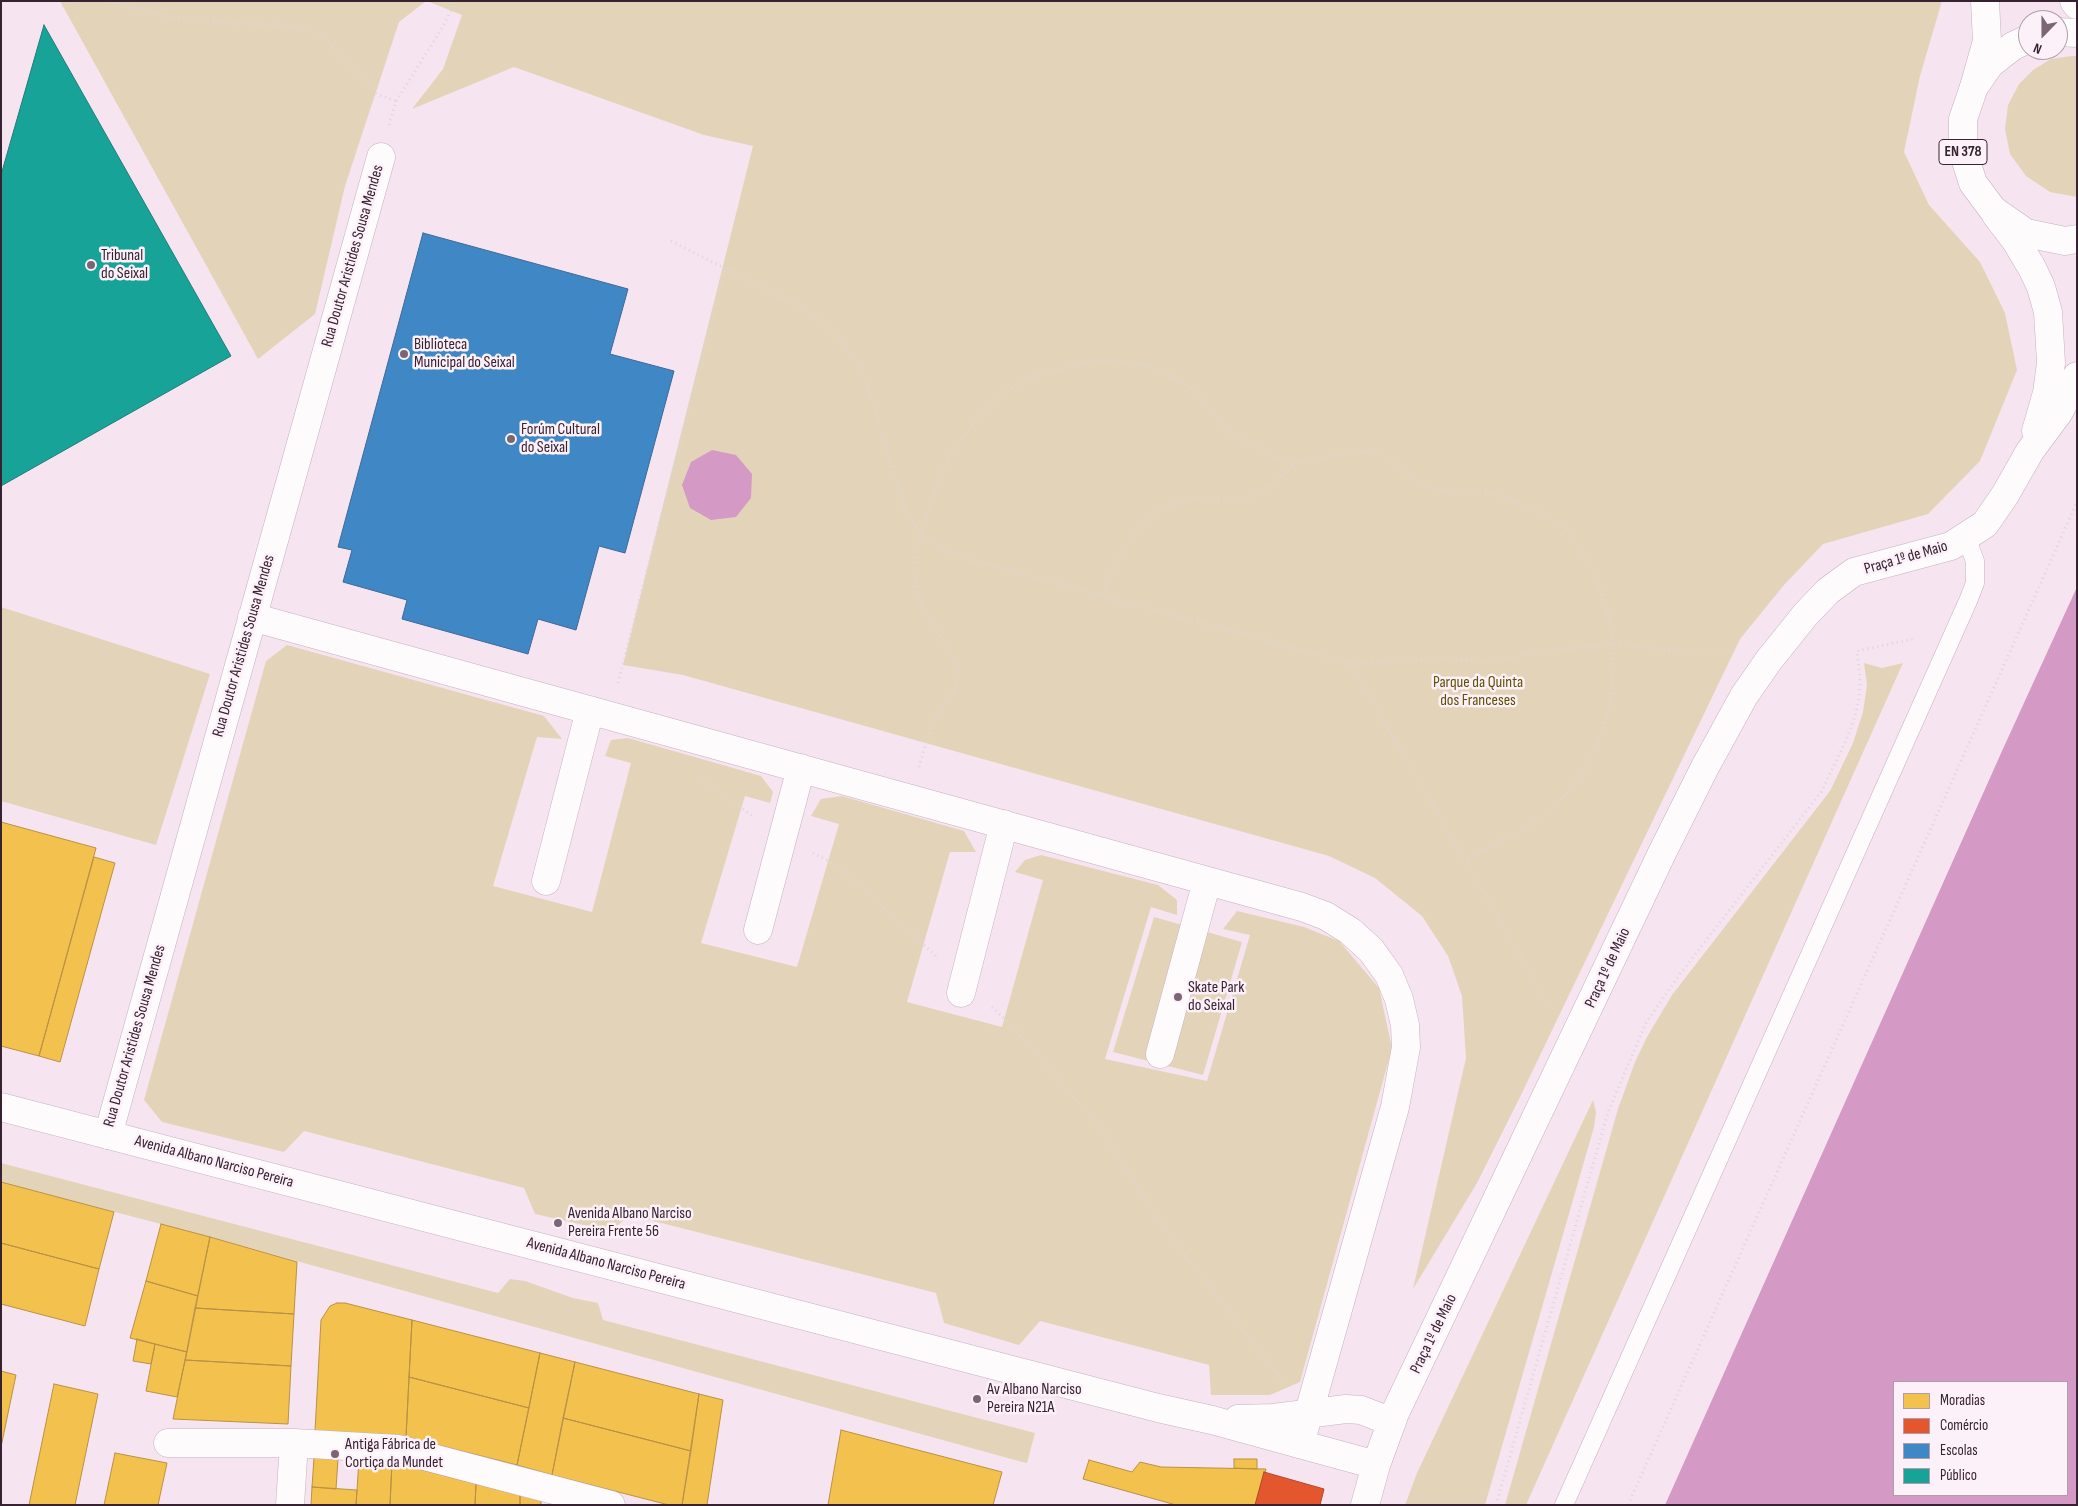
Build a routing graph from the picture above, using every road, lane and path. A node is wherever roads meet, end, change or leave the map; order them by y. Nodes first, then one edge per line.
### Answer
1 (82, 1) edge
2 (105, 1) edge
3 (456, 1) edge
4 (1985, 1) edge
5 (2074, 1) edge
6 (2077, 5) edge
7 (62, 6) dead end
8 (2018, 44) edge
9 (1974, 87) junction
10 (396, 101) junction
11 (380, 157) joint
12 (1993, 210) junction
13 (2077, 239) edge
14 (671, 241) dead end
15 (725, 269) junction
16 (2077, 376) edge
17 (2030, 451) junction
18 (1292, 465) junction
19 (2077, 502) edge
20 (922, 534) junction
21 (1966, 537) junction
22 (1103, 595) junction
23 (252, 617) junction
24 (1913, 639) dead end
25 (1613, 644) junction
26 (1778, 649) junction
27 (1349, 663) junction
28 (600, 713) junction
29 (801, 768) junction
30 (697, 776) dead end
31 (910, 799) junction
32 (1004, 824) junction
33 (783, 837) junction
34 (1465, 859) junction
35 (546, 881) dead end
36 (1207, 881) junction
37 (758, 930) dead end
38 (963, 987) junction
39 (1572, 1045) junction
40 (1160, 1054) dead end
41 (1, 1107) edge
42 (108, 1135) junction
43 (1308, 1414) junction
44 (1212, 1420) junction
45 (1392, 1422) junction
46 (168, 1443) dead end
47 (294, 1443) junction
48 (1300, 1444) junction
49 (1376, 1465) junction
50 (547, 1496) edge
51 (290, 1505) edge
52 (611, 1505) edge
53 (1365, 1505) edge
54 (1496, 1505) edge
55 (1564, 1505) edge
56 (1628, 1505) edge

1 - 7 path
2 - 10 path
3 - 10 path
4 - 9 street
5 - 6 street
8 - 9 street, EN 378
9 - 12 street, EN 378
10 - 11 path
11 - 23 street, Rua Doutor Aristides Sousa Mendes
12 - 13 street, EN 378
12 - 17 street, EN 378
14 - 15 path
15 - 20 path
15 - 28 path
16 - 17 street, EN 378
17 - 21 street, Praça 1º de Maio / EN 378
18 - 20 path
18 - 22 path
18 - 25 path
19 - 56 path
20 - 22 path
20 - 31 path
21 - 26 street, Praça 1º de Maio
21 - 55 lane, Praça 1º de Maio
22 - 27 path
23 - 28 street
23 - 42 street, Rua Doutor Aristides Sousa Mendes
24 - 54 path
25 - 26 path
25 - 27 path
25 - 34 path
26 - 39 street, Praça 1º de Maio
27 - 34 path
28 - 29 street
28 - 35 street
29 - 31 street
29 - 33 street
30 - 33 path
31 - 32 street
32 - 36 street
32 - 38 street
33 - 37 street
33 - 38 path
34 - 39 path
36 - 40 street
36 - 43 street
38 - 43 path
39 - 45 street, Praça 1º de Maio
41 - 42 street, Avenida Albano Narciso Pereira
42 - 44 street, Avenida Albano Narciso Pereira
43 - 44 street
43 - 45 street
43 - 48 street
44 - 48 street
45 - 49 street, Praça 1º de Maio
46 - 47 street
47 - 50 street
47 - 51 street
48 - 49 street
49 - 53 street, Praça 1º de Maio
50 - 52 street

